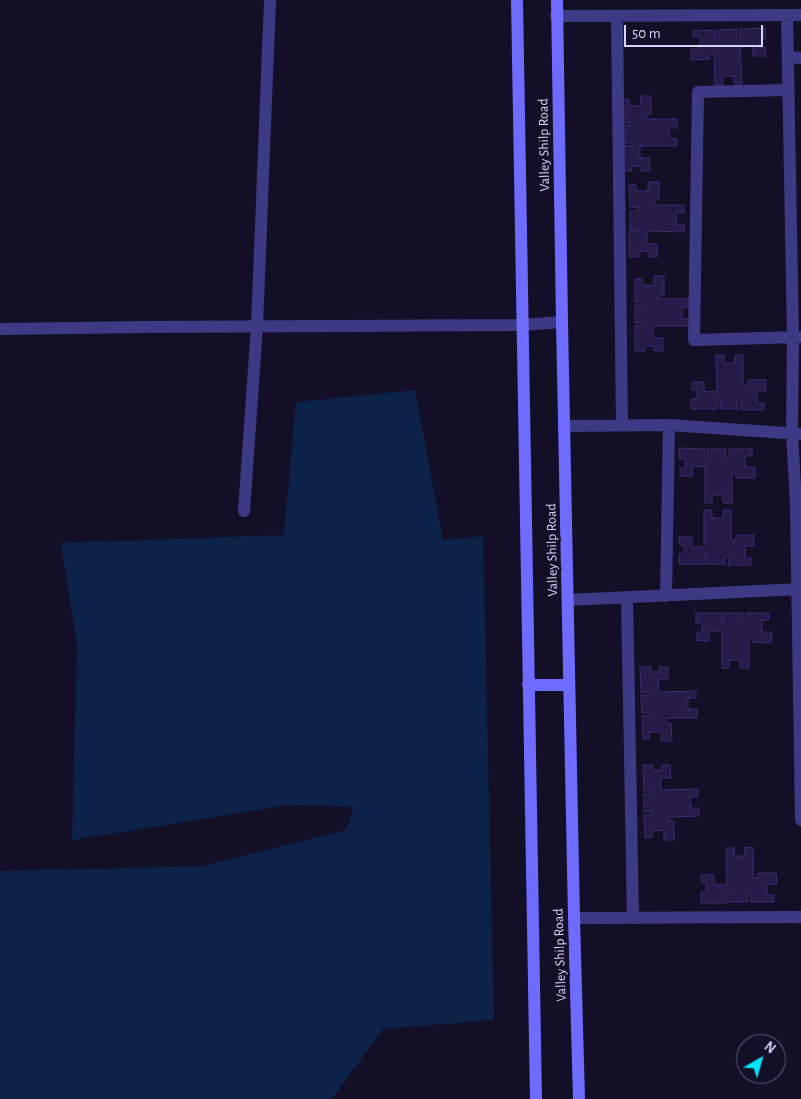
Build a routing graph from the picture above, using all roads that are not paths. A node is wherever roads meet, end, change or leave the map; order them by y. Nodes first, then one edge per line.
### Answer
1 (270, 0) edge
2 (517, 0) edge
3 (557, 0) edge
4 (787, 15) junction
5 (801, 15) edge
6 (556, 16) junction
7 (617, 16) junction
8 (794, 57) edge
9 (788, 90) junction
10 (562, 322) junction
11 (522, 325) junction
12 (256, 326) junction
13 (0, 329) edge
14 (797, 337) edge
15 (622, 425) junction
16 (669, 425) junction
17 (564, 426) junction
18 (797, 434) edge
19 (798, 504) edge
20 (244, 511) dead end
21 (799, 590) edge
22 (666, 596) junction
23 (627, 597) junction
24 (568, 600) junction
25 (528, 685) junction
26 (569, 686) junction
27 (801, 820) edge
28 (801, 917) edge
29 (574, 918) junction
30 (633, 918) junction
31 (536, 1099) edge
32 (579, 1099) edge

1 - 12 street
2 - 11 street, Valley Shilp Road
3 - 6 street, Valley Shilp Road
4 - 5 street
4 - 7 street
4 - 8 street
6 - 7 street
6 - 10 street, Valley Shilp Road
7 - 15 street
8 - 9 street
9 - 14 street
9 - 14 street
10 - 11 street
10 - 17 street, Valley Shilp Road
11 - 12 street
11 - 25 street, Valley Shilp Road
12 - 13 street
12 - 20 street
14 - 18 street
15 - 16 street
15 - 17 street
16 - 18 street
16 - 22 street
17 - 24 street, Valley Shilp Road
18 - 19 street
19 - 21 street
21 - 22 street
21 - 27 street
22 - 23 street
23 - 24 street
23 - 30 street
24 - 26 street, Valley Shilp Road
25 - 26 street
25 - 31 street, Valley Shilp Road
26 - 29 street, Valley Shilp Road
28 - 30 street
29 - 30 street
29 - 32 street, Valley Shilp Road

